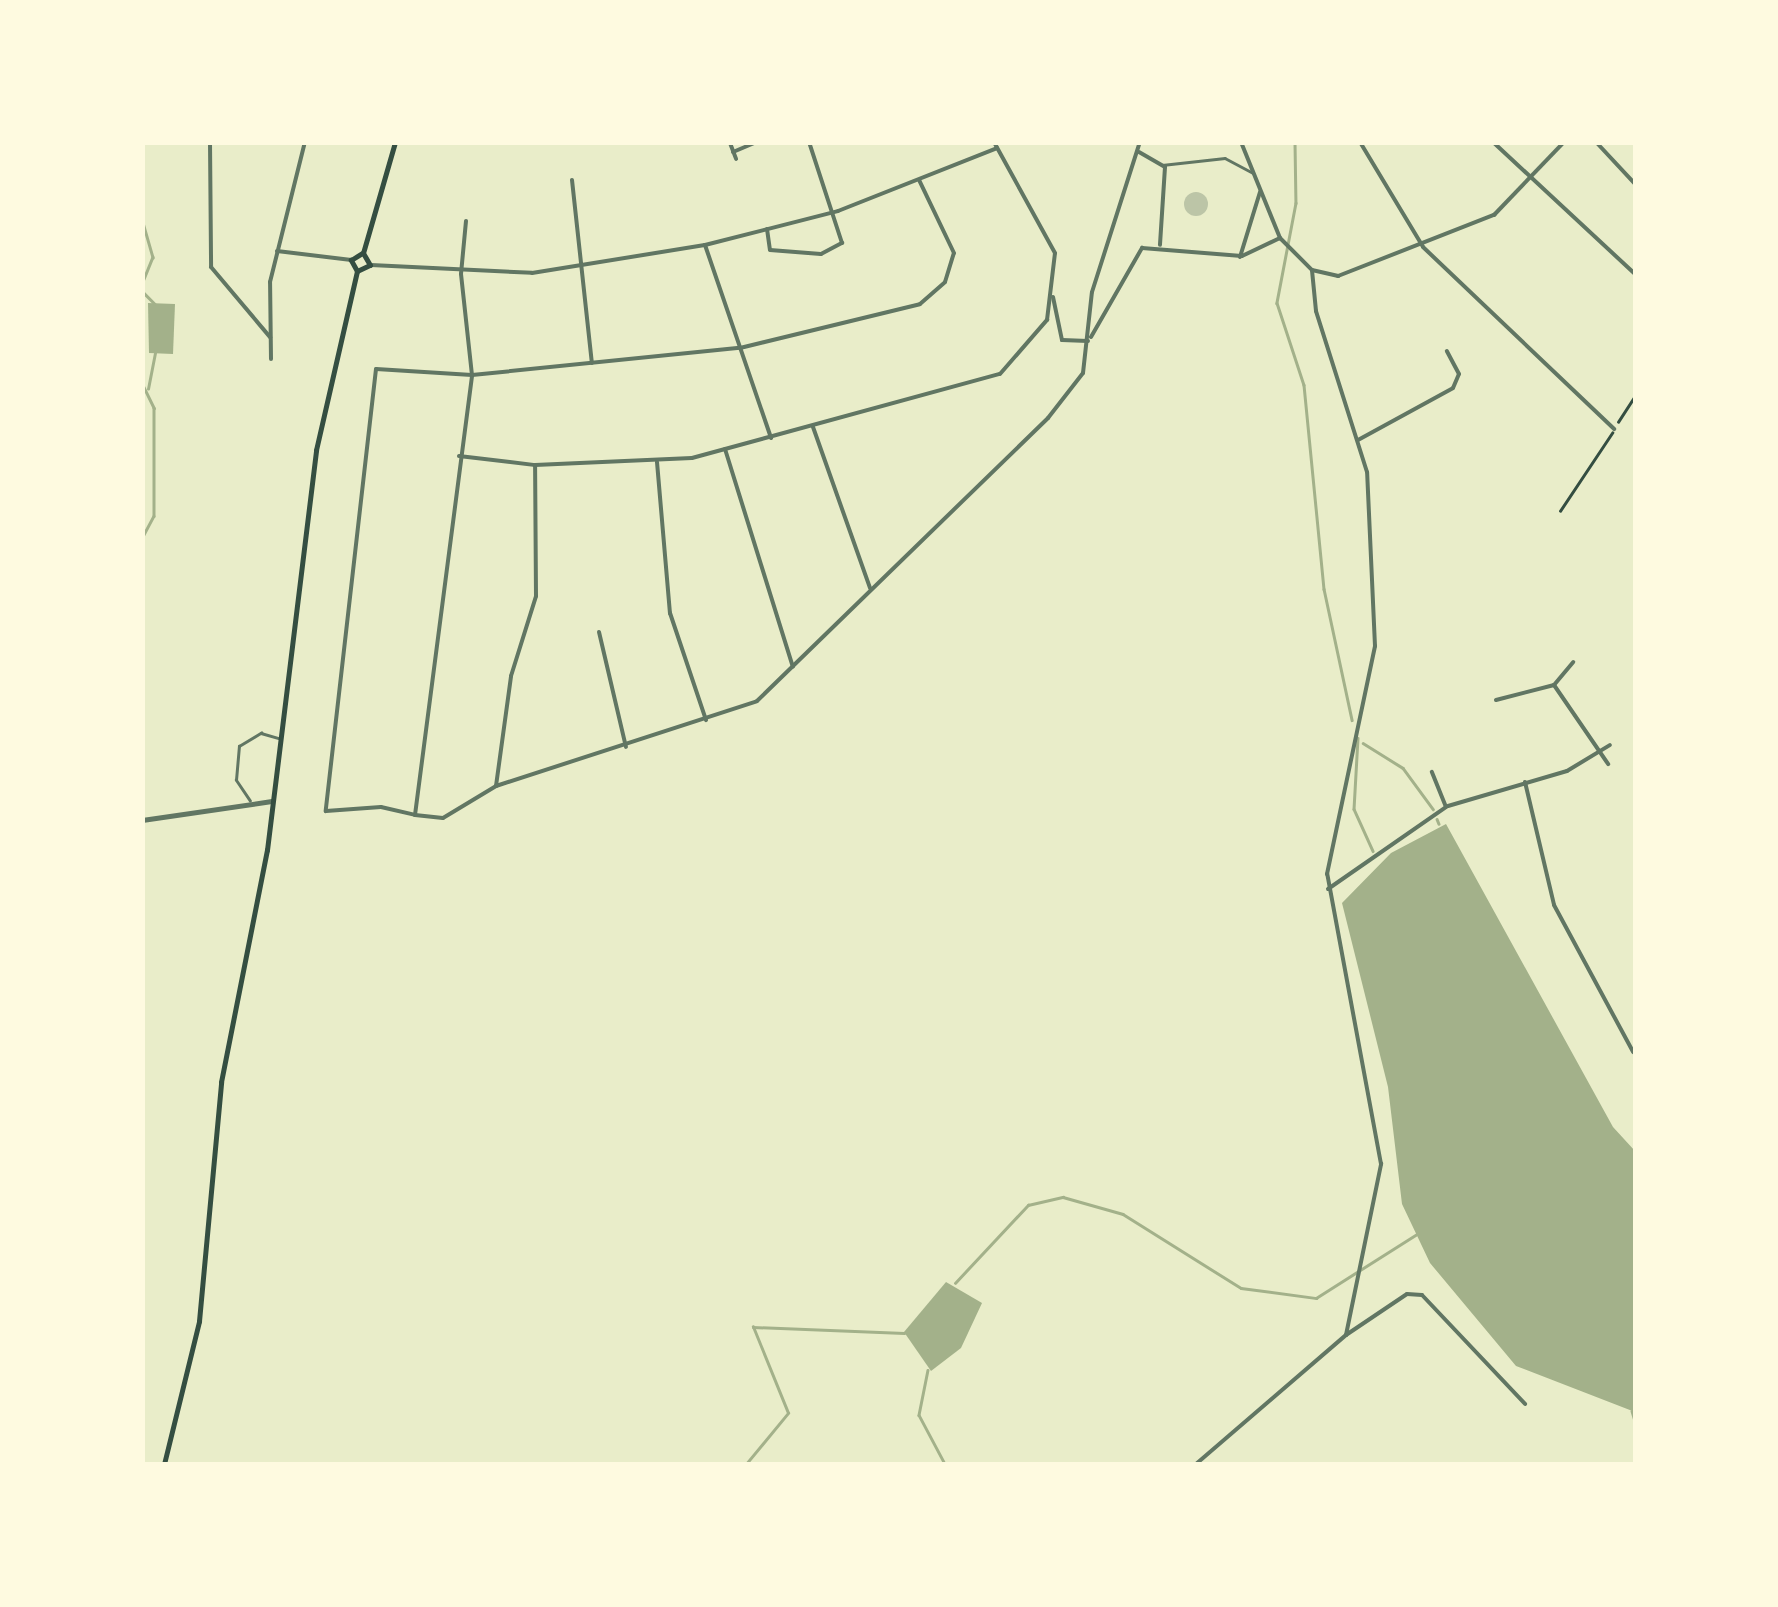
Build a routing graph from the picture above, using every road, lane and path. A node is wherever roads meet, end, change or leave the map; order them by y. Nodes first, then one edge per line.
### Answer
1 (210, 142) edge
2 (305, 142) edge
3 (395, 142) edge
4 (756, 142) edge
5 (809, 142) edge
6 (1140, 142) edge
7 (1241, 142) edge
8 (1360, 142) edge
9 (1493, 142) edge
10 (1564, 142) edge
11 (1596, 142) edge
12 (730, 144) edge
13 (995, 145) edge
14 (734, 152) junction
15 (1139, 152) junction
16 (736, 159) dead end
17 (1160, 165) junction
18 (1256, 174) junction
19 (572, 180) dead end
20 (919, 180) junction
21 (1529, 181) junction
22 (1636, 185) edge
23 (1260, 192) junction
24 (838, 210) junction
25 (466, 222) dead end
26 (767, 229) junction
27 (1280, 238) junction
28 (705, 245) junction
29 (1160, 246) junction
30 (1422, 248) junction
31 (276, 250) junction
32 (363, 253) junction
33 (1240, 256) junction
34 (351, 260) junction
35 (370, 265) junction
36 (582, 266) junction
37 (1312, 270) junction
38 (357, 271) junction
39 (461, 274) junction
40 (1636, 275) edge
41 (1053, 295) junction
42 (270, 337) junction
43 (1088, 342) junction
44 (740, 348) junction
45 (1447, 351) dead end
46 (271, 359) dead end
47 (592, 363) junction
48 (472, 375) junction
49 (1636, 394) edge
50 (813, 427) junction
51 (1614, 429) junction
52 (771, 438) junction
53 (1358, 440) junction
54 (726, 449) junction
55 (457, 456) junction
56 (657, 462) junction
57 (534, 465) junction
58 (1560, 512) dead end
59 (871, 590) junction
60 (599, 632) dead end
61 (1573, 662) dead end
62 (794, 667) junction
63 (1554, 685) junction
64 (1496, 700) dead end
65 (706, 720) junction
66 (280, 739) junction
67 (1610, 745) dead end
68 (626, 746) junction
69 (1600, 753) junction
70 (1608, 764) dead end
71 (1432, 772) dead end
72 (1525, 782) junction
73 (496, 786) junction
74 (250, 800) junction
75 (272, 801) junction
76 (1446, 806) junction
77 (415, 815) junction
78 (142, 820) edge
79 (1328, 889) junction
80 (1632, 1052) dead end
81 (1346, 1335) junction
82 (1525, 1404) dead end
83 (164, 1464) edge
84 (1196, 1464) edge

1 - 42 street
2 - 31 street
3 - 32 main road
4 - 14 street
5 - 24 street
6 - 15 street
7 - 18 street
8 - 30 street
9 - 21 street
10 - 21 street
11 - 22 street
12 - 14 street
13 - 20 street
13 - 41 street
14 - 16 street
15 - 17 street
15 - 43 street
17 - 18 lane
17 - 29 street
18 - 23 street
19 - 36 street
20 - 24 street
20 - 44 street
21 - 30 street
21 - 40 street
23 - 27 street
23 - 33 street
24 - 26 street
24 - 26 street
25 - 39 street
26 - 28 street
27 - 33 street
27 - 37 street
28 - 36 street
28 - 44 street
29 - 33 street
29 - 43 street
30 - 37 street
30 - 51 street
31 - 34 street
31 - 42 street
32 - 34 main road
32 - 35 main road
34 - 38 main road
35 - 38 main road
35 - 39 street
36 - 39 street
36 - 47 street
37 - 53 street
38 - 66 main road
39 - 48 street
41 - 43 street
41 - 50 street
42 - 46 street
43 - 59 street
44 - 47 street
44 - 52 street
45 - 53 street
47 - 48 street
48 - 55 street
48 - 77 street
49 - 51 path
50 - 52 street
50 - 59 street
51 - 58 path
52 - 54 street
53 - 79 street
54 - 56 street
54 - 62 street
55 - 57 street
55 - 77 street
56 - 57 street
56 - 65 street
57 - 73 street
59 - 62 street
60 - 68 street
61 - 63 street
62 - 65 street
63 - 64 street
63 - 69 street
65 - 68 street
66 - 74 lane
66 - 75 main road
67 - 69 street
68 - 73 street
69 - 70 street
69 - 72 street
71 - 76 street
72 - 76 street
72 - 80 street
73 - 77 street
74 - 75 street
74 - 78 street
75 - 83 main road
76 - 79 street
79 - 81 street
81 - 82 street
81 - 84 street

